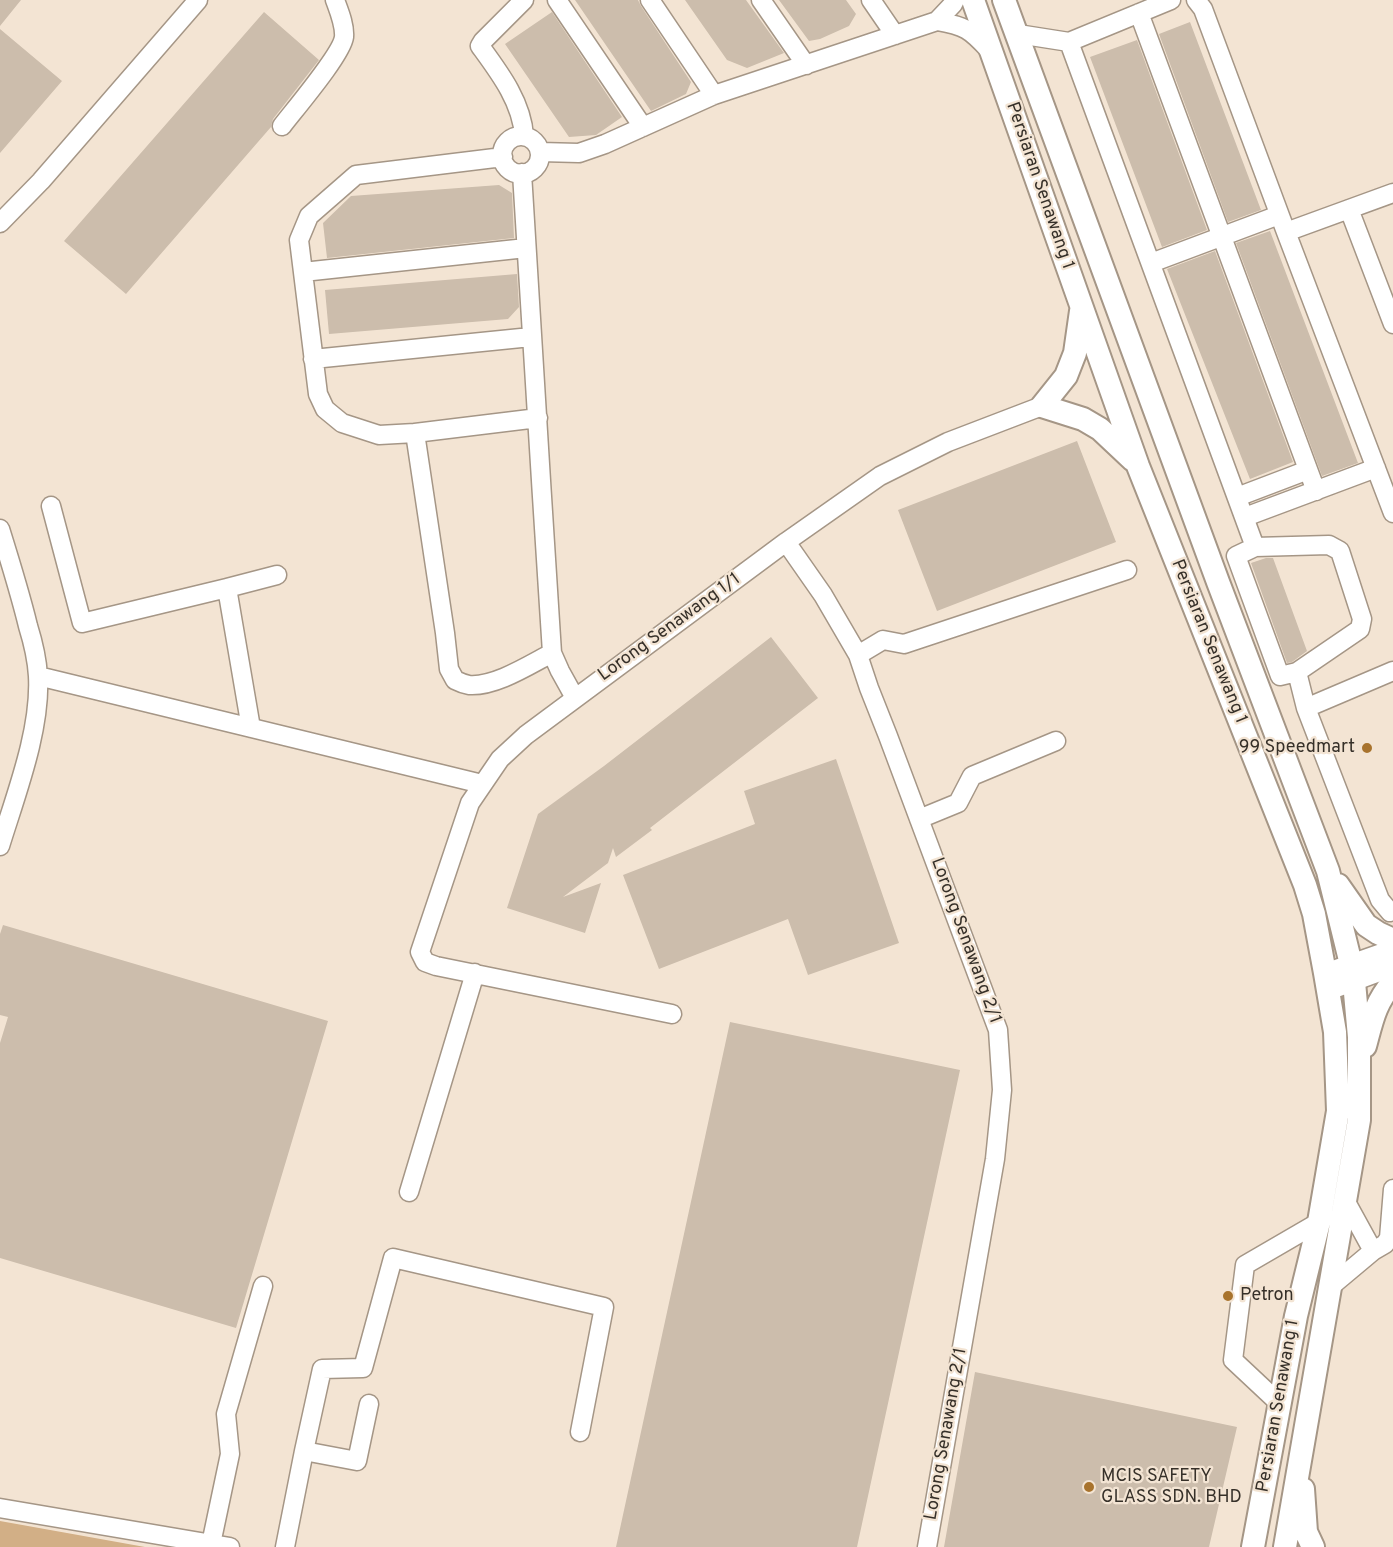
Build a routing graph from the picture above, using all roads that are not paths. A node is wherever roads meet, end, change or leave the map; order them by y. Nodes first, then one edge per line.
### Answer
1 (198, 0) edge
2 (335, 0) edge
3 (524, 0) edge
4 (557, 0) edge
5 (650, 0) edge
6 (761, 0) edge
7 (871, 0) edge
8 (955, 0) edge
9 (973, 0) edge
10 (1004, 0) edge
11 (1171, 0) edge
12 (1196, 0) edge
13 (1139, 13) junction
14 (937, 21) junction
15 (1018, 34) junction
16 (896, 35) junction
17 (1069, 42) junction
18 (994, 55) junction
19 (806, 64) junction
20 (714, 95) junction
21 (282, 126) dead end
22 (643, 128) junction
23 (524, 136) junction
24 (540, 152) junction
25 (503, 157) junction
26 (522, 173) junction
27 (1393, 193) edge
28 (1349, 209) junction
29 (1279, 215) junction
30 (0, 223) edge
31 (1286, 232) junction
32 (1222, 237) junction
33 (526, 248) junction
34 (1151, 263) junction
35 (303, 272) junction
36 (1082, 309) junction
37 (1393, 324) edge
38 (531, 337) junction
39 (313, 359) junction
40 (1042, 406) junction
41 (538, 418) junction
42 (415, 433) junction
43 (1138, 466) junction
44 (1376, 468) junction
45 (1308, 470) junction
46 (1316, 491) junction
47 (1238, 497) junction
48 (51, 506) dead end
49 (1393, 513) edge
50 (1245, 517) junction
51 (0, 529) edge
52 (786, 542) junction
53 (1255, 547) junction
54 (1127, 570) dead end
55 (277, 575) dead end
56 (1243, 575) junction
57 (1218, 582) junction
58 (228, 588) junction
59 (552, 653) junction
60 (858, 655) junction
61 (1275, 661) junction
62 (1297, 672) junction
63 (1253, 673) junction
64 (38, 676) junction
65 (1392, 676) edge
66 (575, 698) junction
67 (1306, 708) junction
68 (251, 728) junction
69 (1056, 741) dead end
70 (482, 784) junction
71 (919, 819) junction
72 (0, 846) edge
73 (1328, 871) junction
74 (1393, 911) edge
75 (1393, 940) edge
76 (1393, 949) edge
77 (1393, 967) edge
78 (475, 973) junction
79 (1352, 973) junction
80 (1327, 982) junction
81 (1393, 982) edge
82 (672, 1014) dead end
83 (1358, 1076) junction
84 (1393, 1189) edge
85 (409, 1192) dead end
86 (1345, 1200) junction
87 (1319, 1222) junction
88 (1373, 1251) junction
89 (263, 1286) dead end
90 (1330, 1287) junction
91 (369, 1404) dead end
92 (1280, 1404) junction
93 (580, 1432) dead end
94 (304, 1452) junction
95 (1300, 1458) junction
96 (0, 1508) edge
97 (221, 1545) edge
98 (285, 1547) edge
99 (927, 1547) edge
100 (1253, 1547) edge
101 (1285, 1547) edge
102 (1313, 1547) edge

1 - 30 street
2 - 21 street
3 - 23 street
4 - 22 street
5 - 20 street
6 - 19 street
7 - 16 street
8 - 14 street
9 - 18 main road, Persiaran Senawang 1
10 - 15 main road, Persiaran Senawang 1
11 - 13 street
12 - 29 street
13 - 17 street
13 - 32 street
14 - 16 street
14 - 18 street
15 - 17 street
15 - 57 main road, Persiaran Senawang 1
16 - 19 street
17 - 34 street
18 - 36 main road, Persiaran Senawang 1
19 - 20 street
20 - 22 street
22 - 24 street
23 - 24 street
23 - 25 street
24 - 26 street
25 - 26 street
25 - 35 street
26 - 33 street
27 - 28 street
28 - 31 street
28 - 37 street
29 - 31 street
29 - 32 street
31 - 44 street
32 - 34 street
32 - 45 street
33 - 35 street
33 - 38 street
34 - 47 street
35 - 39 street
36 - 40 main road
36 - 43 main road, Persiaran Senawang 1
38 - 39 street
38 - 41 street
39 - 42 street
40 - 43 main road
40 - 52 street, Lorong Senawang 1/1
41 - 42 street
41 - 59 street
42 - 59 street
43 - 80 main road, Persiaran Senawang 1
44 - 46 street
44 - 49 street
45 - 46 street
45 - 47 street
46 - 50 street
47 - 50 street
48 - 58 street
50 - 53 street
51 - 64 street
52 - 60 street, Lorong Senawang 2/1
52 - 66 street, Lorong Senawang 1/1
53 - 56 street
53 - 62 street
54 - 60 street
55 - 58 street
56 - 57 street
56 - 61 street
57 - 63 main road, Persiaran Senawang 1
58 - 68 street
59 - 66 street
60 - 71 street, Lorong Senawang 2/1
61 - 62 street
61 - 63 street
62 - 67 street
63 - 73 main road, Persiaran Senawang 1
64 - 68 street
64 - 72 street
65 - 67 street
66 - 70 street, Lorong Senawang 1/1
67 - 74 street
68 - 70 street
69 - 71 street
70 - 78 street, Lorong Senawang 1/1
71 - 99 street, Lorong Senawang 2/1
73 - 75 main road
73 - 79 main road, Persiaran Senawang 1
76 - 79 street
77 - 79 street
78 - 82 street
78 - 85 street
79 - 80 street
79 - 83 main road, Persiaran Senawang 1
80 - 87 main road, Persiaran Senawang 1
81 - 83 main road
83 - 86 main road, Persiaran Senawang 1
84 - 88 street
86 - 88 street
86 - 90 main road, Persiaran Senawang 1
87 - 92 main road, Persiaran Senawang 1
87 - 92 street
88 - 90 street
89 - 97 street
90 - 95 main road, Persiaran Senawang 1
91 - 94 street
92 - 100 main road, Persiaran Senawang 1
93 - 94 street
94 - 98 street
95 - 101 main road, Persiaran Senawang 1
95 - 102 main road
96 - 97 street

